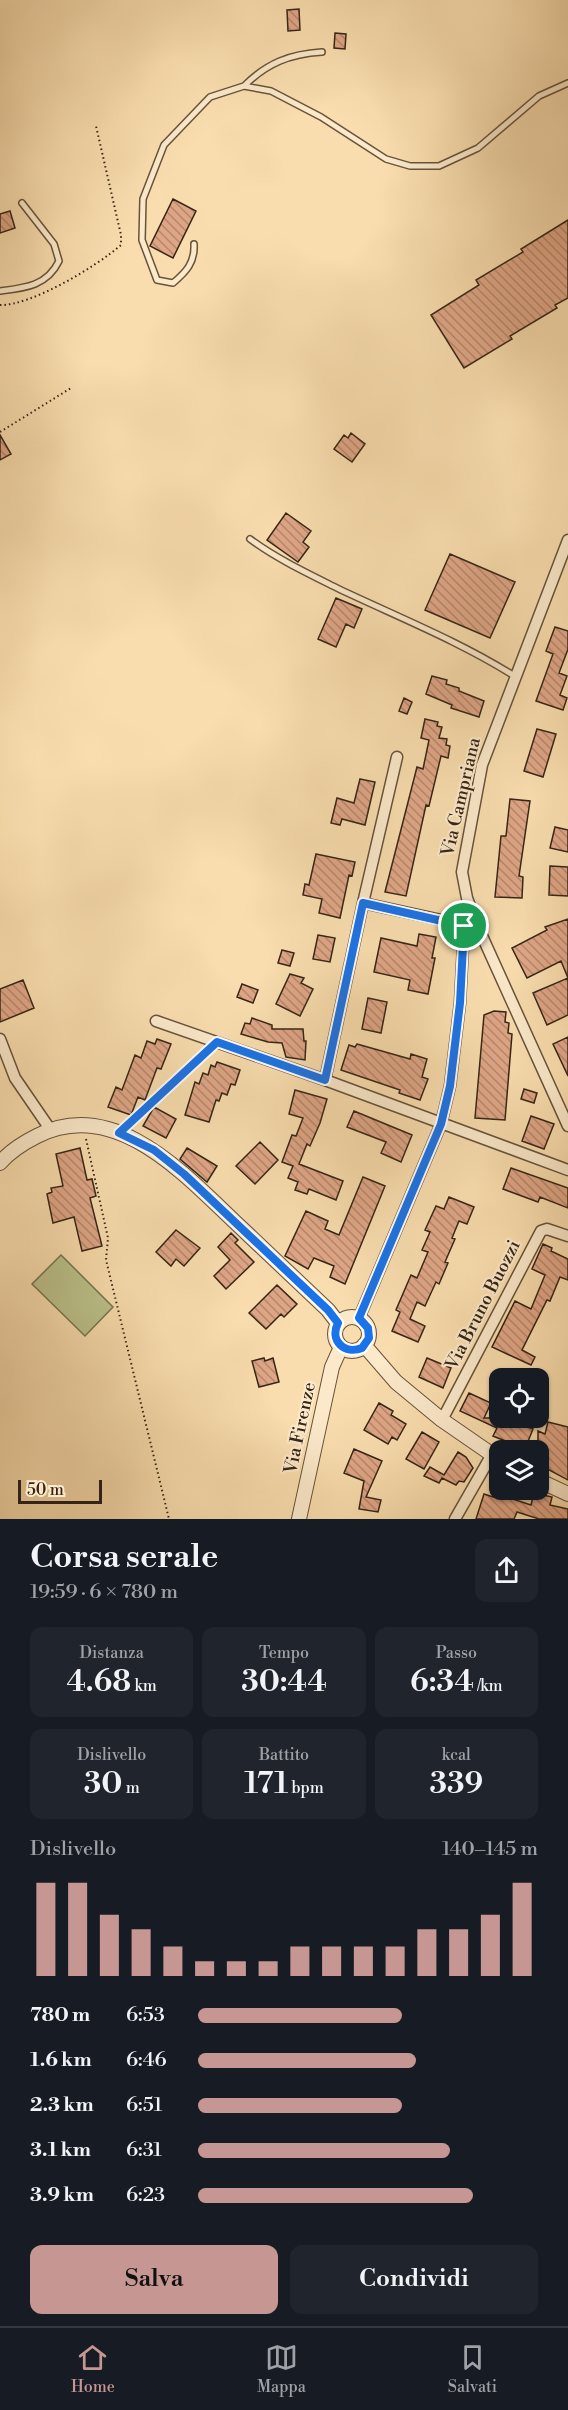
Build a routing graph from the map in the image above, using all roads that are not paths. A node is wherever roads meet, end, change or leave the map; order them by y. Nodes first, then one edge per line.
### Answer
1 (322, 52) dead end
2 (568, 83) edge
3 (244, 86) junction
4 (21, 203) dead end
5 (194, 244) dead end
6 (0, 291) edge
7 (250, 539) dead end
8 (568, 540) edge
9 (516, 677) junction
10 (397, 757) dead end
11 (363, 903) junction
12 (464, 926) junction
13 (478, 927) junction
14 (156, 1021) dead end
15 (0, 1039) edge
16 (325, 1080) junction
17 (441, 1124) junction
18 (568, 1126) edge
19 (50, 1129) junction
20 (0, 1163) edge
21 (568, 1170) edge
22 (568, 1236) edge
23 (359, 1318) junction
24 (338, 1323) junction
25 (364, 1345) junction
26 (341, 1347) junction
27 (442, 1420) junction
28 (489, 1454) edge
29 (489, 1467) edge
30 (549, 1485) edge
31 (568, 1494) edge
32 (299, 1519) edge
33 (455, 1519) edge

1 - 3 lane
2 - 3 lane
3 - 5 lane
4 - 6 lane
7 - 9 lane
8 - 9 street, Via Campriana
9 - 13 street, Via Campriana
10 - 11 street
11 - 12 street
11 - 16 street
12 - 13 street
12 - 17 street
13 - 18 street, Via Campriana
14 - 16 street
15 - 19 street
16 - 17 street
17 - 21 street
17 - 23 street
19 - 20 street
19 - 24 street
22 - 27 street, Via Bruno Buozzi
23 - 24 street
23 - 25 street
24 - 26 street
25 - 26 street
25 - 27 street
26 - 32 street, Via Firenze
27 - 28 street
29 - 33 street
30 - 31 street

